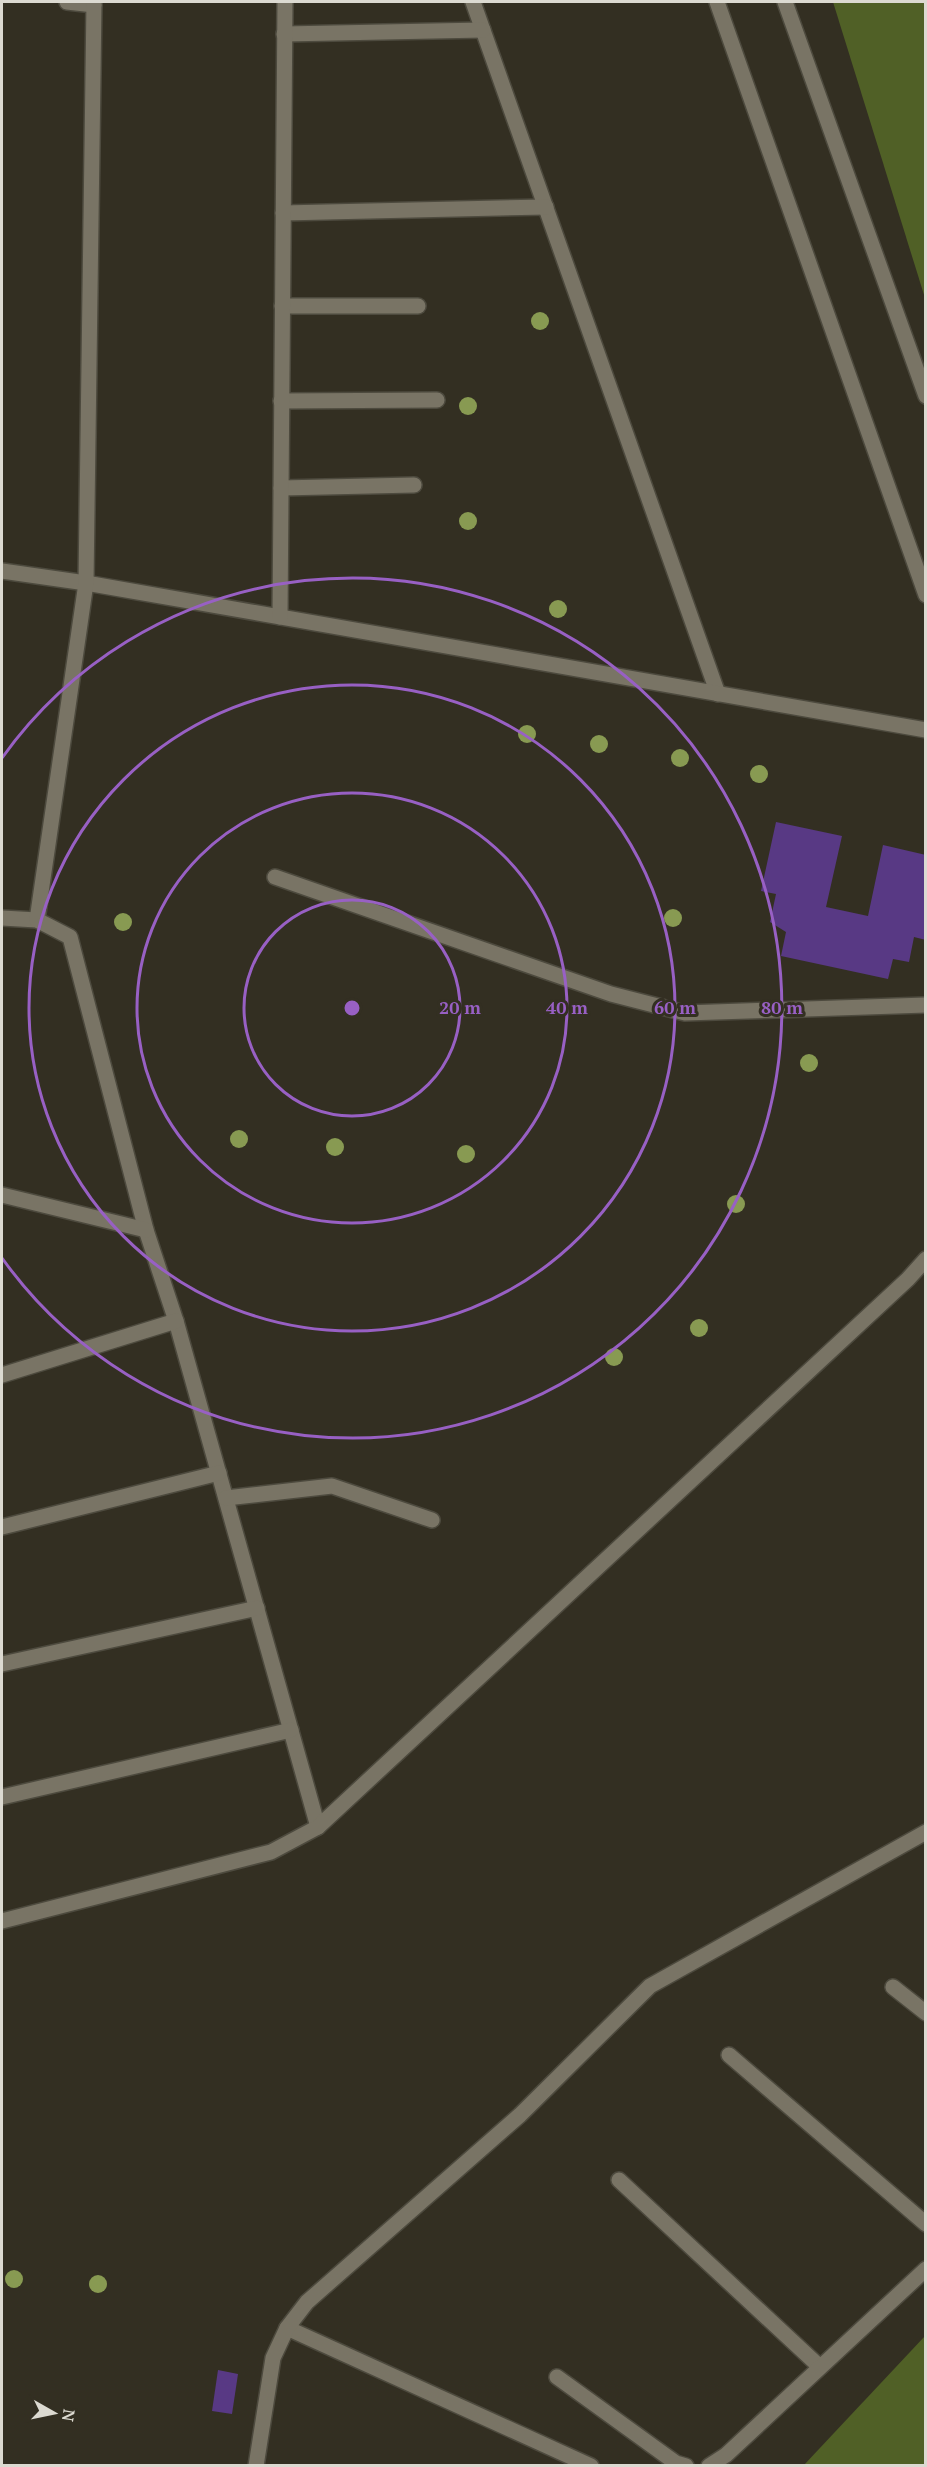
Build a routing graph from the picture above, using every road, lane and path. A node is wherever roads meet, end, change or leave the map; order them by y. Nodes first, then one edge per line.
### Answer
1 (67, 2) edge
2 (285, 2) edge
3 (473, 2) edge
4 (717, 2) edge
5 (785, 2) edge
6 (94, 3) edge
7 (483, 30) junction
8 (284, 34) junction
9 (546, 207) junction
10 (283, 213) junction
11 (282, 306) junction
12 (418, 306) dead end
13 (926, 396) edge
14 (437, 400) dead end
15 (281, 401) junction
16 (414, 485) dead end
17 (281, 488) junction
18 (2, 571) edge
19 (86, 583) junction
20 (926, 595) edge
21 (279, 617) junction
22 (718, 694) junction
23 (926, 730) edge
24 (275, 877) dead end
25 (2, 918) edge
26 (37, 920) junction
27 (926, 1005) edge
28 (2, 1195) edge
29 (146, 1230) junction
30 (926, 1259) edge
31 (176, 1321) junction
32 (2, 1375) edge
33 (219, 1473) junction
34 (226, 1498) junction
35 (432, 1520) dead end
36 (2, 1527) edge
37 (257, 1608) junction
38 (2, 1664) edge
39 (291, 1730) junction
40 (2, 1797) edge
41 (318, 1827) junction
42 (926, 1832) edge
43 (2, 1921) edge
44 (893, 1987) dead end
45 (926, 2013) edge
46 (729, 2055) dead end
47 (619, 2180) dead end
48 (926, 2224) edge
49 (926, 2269) edge
50 (287, 2328) junction
51 (820, 2367) junction
52 (557, 2377) dead end
53 (256, 2466) edge
54 (591, 2466) edge
55 (686, 2466) edge
56 (709, 2466) edge

1 - 6 street
2 - 8 street
3 - 7 street
4 - 20 street
5 - 13 street
6 - 19 street
7 - 8 street
7 - 9 street
8 - 10 street
9 - 10 street
9 - 22 street
10 - 11 street
11 - 12 street
11 - 15 street
14 - 15 street
15 - 17 street
16 - 17 street
17 - 21 street
18 - 19 street
19 - 21 street
19 - 26 street
21 - 22 street
22 - 23 street
24 - 27 street
25 - 26 street
26 - 29 street
28 - 29 street
29 - 31 street
30 - 41 street
31 - 32 street
31 - 33 street
33 - 34 street
33 - 36 street
34 - 35 street
34 - 37 street
37 - 38 street
37 - 39 street
39 - 40 street
39 - 41 street
41 - 43 street
42 - 50 street
44 - 45 street
46 - 48 street
47 - 51 street
49 - 51 street
50 - 53 street
50 - 54 street
51 - 56 street
52 - 55 street

